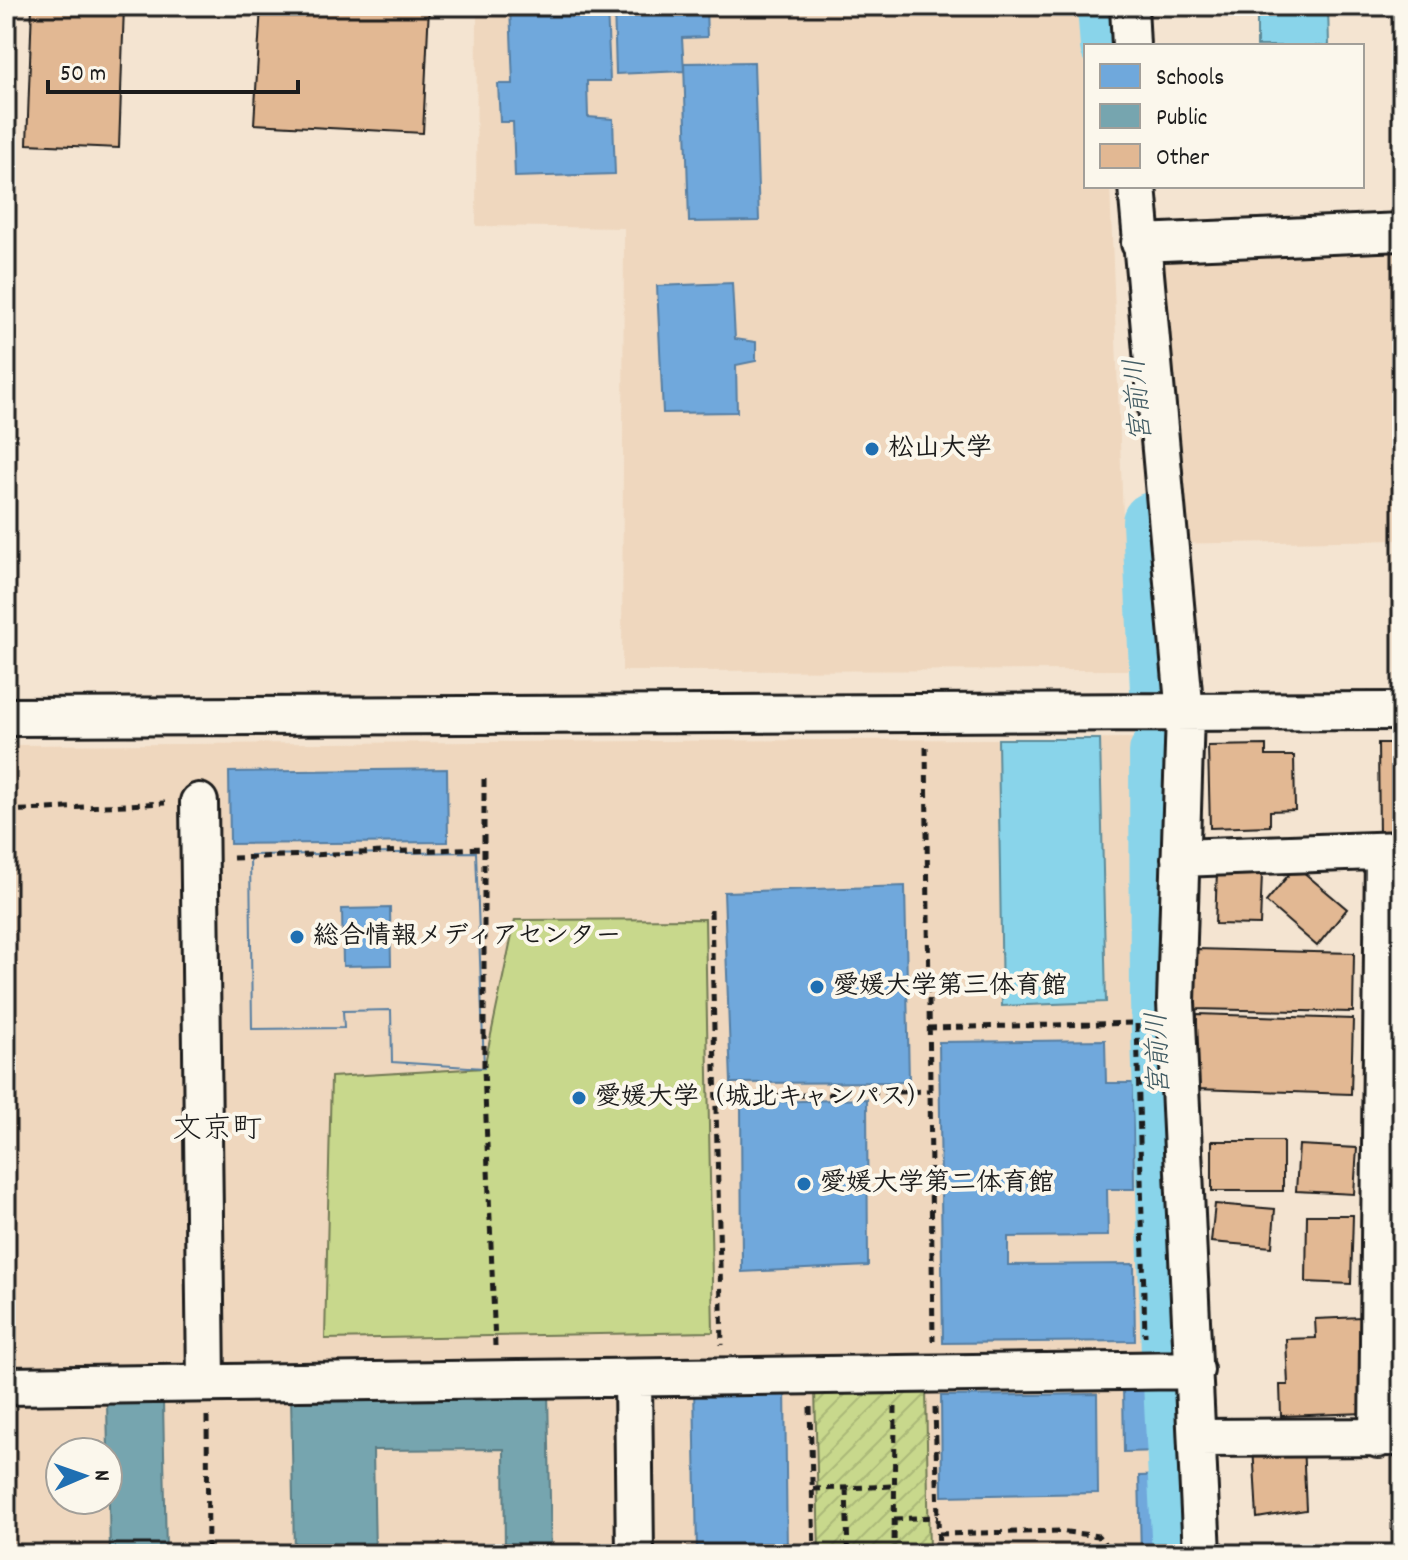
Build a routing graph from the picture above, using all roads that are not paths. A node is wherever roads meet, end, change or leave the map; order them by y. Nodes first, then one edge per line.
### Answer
1 (1129, 6) edge
2 (1131, 44) edge
3 (1137, 188) edge
4 (1402, 232) edge
5 (1140, 243) junction
6 (1402, 711) edge
7 (1171, 714) junction
8 (6, 717) edge
9 (199, 802) road end
10 (1393, 850) edge
11 (1180, 858) junction
12 (1195, 1370) junction
13 (633, 1380) junction
14 (206, 1383) junction
15 (6, 1386) edge
16 (1198, 1438) junction
17 (1390, 1438) edge
18 (635, 1554) edge
19 (1202, 1554) edge

1 - 2 street
3 - 5 street
4 - 5 street
5 - 7 street
6 - 7 street
7 - 8 street
7 - 11 street
9 - 14 street
10 - 11 street
10 - 17 street
11 - 12 street
12 - 13 street
12 - 16 street
13 - 14 street
13 - 18 street
14 - 15 street
16 - 17 street
16 - 19 street

